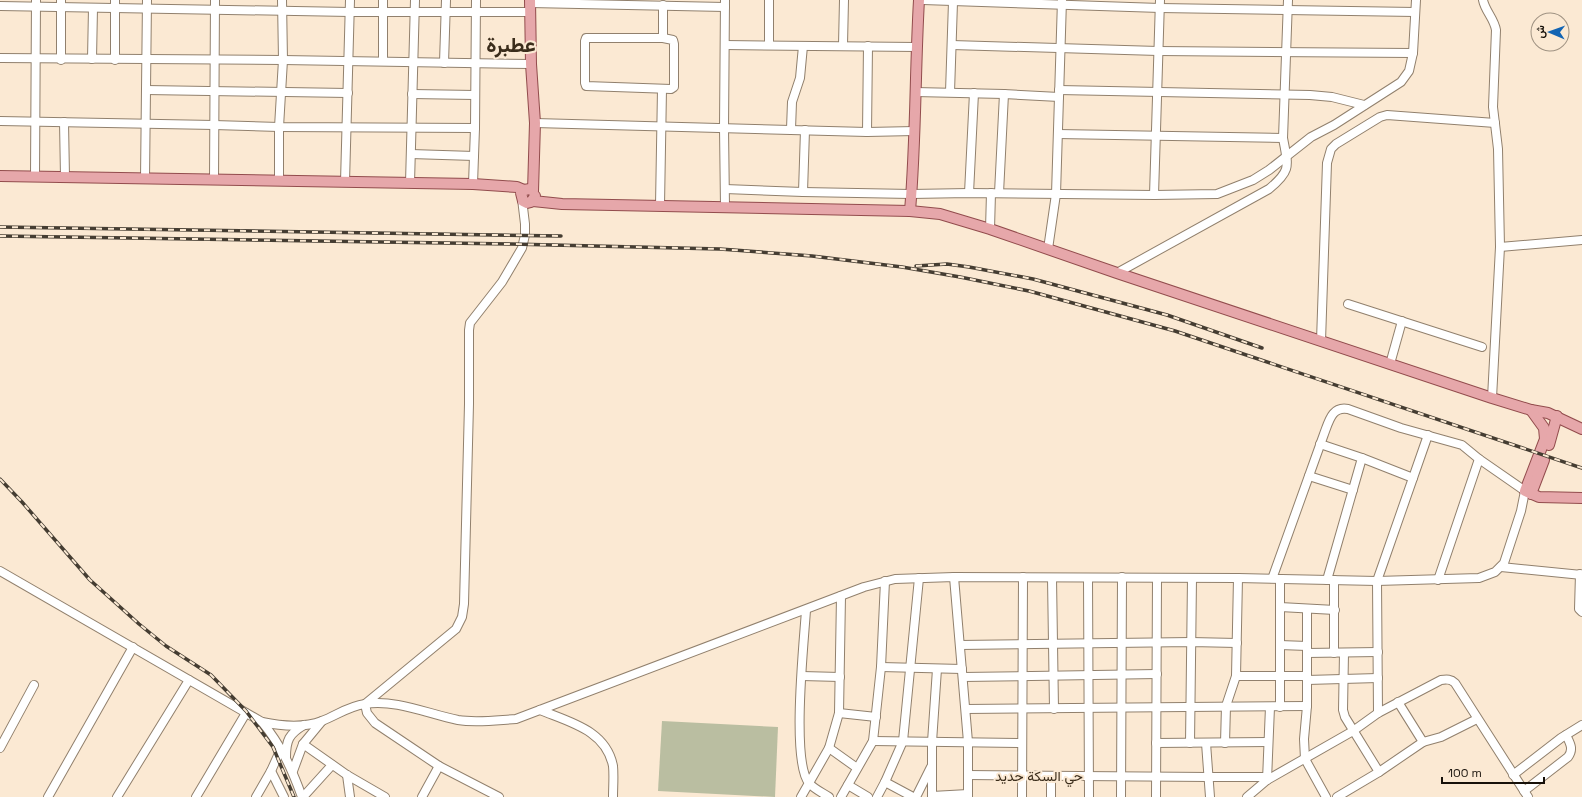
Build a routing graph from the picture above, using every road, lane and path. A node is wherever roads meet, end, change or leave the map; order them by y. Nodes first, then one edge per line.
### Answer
1 (215, 0) edge
2 (282, 0) edge
3 (350, 0) edge
4 (383, 0) edge
5 (415, 0) edge
6 (446, 0) edge
7 (476, 0) edge
8 (769, 0) edge
9 (844, 0) edge
10 (919, 0) edge
11 (923, 0) edge
12 (1288, 0) edge
13 (1416, 0) edge
14 (1483, 0) edge
15 (976, 1) edge
16 (953, 2) junction
17 (10, 3) edge
18 (609, 3) edge
19 (677, 3) edge
20 (1062, 3) edge
21 (36, 4) edge
22 (61, 4) edge
23 (115, 4) edge
24 (147, 4) edge
25 (725, 4) edge
26 (1160, 4) edge
27 (530, 5) edge
28 (663, 5) junction
29 (0, 6) edge
30 (92, 8) junction
31 (215, 9) junction
32 (282, 10) junction
33 (1288, 10) junction
34 (446, 11) junction
35 (350, 12) junction
36 (383, 12) junction
37 (415, 12) junction
38 (476, 12) junction
39 (1415, 12) junction
40 (663, 38) junction
41 (725, 45) junction
42 (769, 45) junction
43 (843, 45) junction
44 (952, 45) junction
45 (803, 46) junction
46 (868, 46) junction
47 (917, 47) junction
48 (1060, 48) junction
49 (1158, 51) junction
50 (1286, 53) junction
51 (1413, 53) junction
52 (0, 58) edge
53 (92, 59) junction
54 (146, 59) junction
55 (214, 59) junction
56 (35, 60) junction
57 (61, 60) junction
58 (114, 60) junction
59 (283, 60) junction
60 (349, 61) junction
61 (383, 61) junction
62 (413, 62) junction
63 (444, 63) junction
64 (476, 64) junction
65 (531, 64) junction
66 (662, 89) junction
67 (146, 90) junction
68 (214, 90) junction
69 (281, 91) junction
70 (915, 92) junction
71 (950, 92) junction
72 (1157, 92) junction
73 (348, 93) junction
74 (974, 93) junction
75 (1059, 93) junction
76 (412, 94) junction
77 (1004, 94) junction
78 (1284, 94) junction
79 (476, 96) junction
80 (1364, 105) junction
81 (0, 122) edge
82 (35, 122) junction
83 (64, 122) junction
84 (535, 123) junction
85 (1495, 123) junction
86 (146, 124) junction
87 (214, 125) junction
88 (347, 126) junction
89 (662, 126) junction
90 (279, 127) junction
91 (411, 127) junction
92 (475, 128) junction
93 (724, 128) junction
94 (791, 129) junction
95 (805, 130) junction
96 (915, 131) junction
97 (867, 132) junction
98 (1058, 134) junction
99 (1155, 135) junction
100 (1283, 138) junction
101 (411, 154) junction
102 (474, 156) junction
103 (1287, 157) junction
104 (0, 176) edge
105 (35, 177) junction
106 (65, 177) junction
107 (145, 178) junction
108 (214, 180) junction
109 (279, 180) junction
110 (345, 182) junction
111 (410, 183) junction
112 (473, 184) junction
113 (725, 189) junction
114 (804, 192) junction
115 (969, 192) junction
116 (995, 193) junction
117 (912, 194) junction
118 (1056, 194) junction
119 (528, 195) junction
120 (1154, 195) junction
121 (660, 205) junction
122 (726, 208) junction
123 (910, 211) junction
124 (990, 229) junction
125 (1582, 240) edge
126 (1500, 247) junction
127 (1048, 249) junction
128 (1117, 273) junction
129 (1348, 304) dead end
130 (1402, 321) junction
131 (1321, 341) junction
132 (1482, 347) dead end
133 (1390, 364) junction
134 (1492, 398) junction
135 (1531, 410) junction
136 (1557, 416) junction
137 (1582, 429) edge
138 (1428, 435) junction
139 (1320, 444) junction
140 (1362, 458) junction
141 (1479, 459) junction
142 (1309, 476) junction
143 (1414, 478) junction
144 (1353, 490) junction
145 (1528, 493) junction
146 (1582, 498) edge
147 (1501, 567) junction
148 (0, 571) edge
149 (1581, 575) edge
150 (954, 577) junction
151 (1122, 577) junction
152 (919, 578) junction
153 (1023, 578) junction
154 (1052, 578) junction
155 (1088, 578) junction
156 (1157, 578) junction
157 (1192, 578) junction
158 (1238, 578) junction
159 (1276, 579) junction
160 (1331, 580) junction
161 (1438, 580) junction
162 (884, 581) junction
163 (1377, 581) junction
164 (841, 596) junction
165 (1280, 607) junction
166 (1307, 609) junction
167 (806, 610) junction
168 (1335, 610) junction
169 (1582, 612) edge
170 (1191, 642) junction
171 (1122, 643) junction
172 (1157, 643) junction
173 (1237, 643) junction
174 (1022, 644) junction
175 (1052, 644) junction
176 (1089, 644) junction
177 (960, 645) junction
178 (1280, 646) junction
179 (133, 647) junction
180 (1307, 649) junction
181 (1334, 652) junction
182 (1378, 652) junction
183 (1344, 653) junction
184 (881, 667) junction
185 (910, 668) junction
186 (937, 669) junction
187 (963, 673) junction
188 (1157, 674) junction
189 (1122, 675) junction
190 (802, 676) junction
191 (1022, 676) junction
192 (1053, 676) junction
193 (1089, 676) junction
194 (1236, 676) junction
195 (840, 677) junction
196 (1280, 677) junction
197 (1307, 678) junction
198 (1378, 678) junction
199 (1343, 679) junction
200 (189, 680) junction
201 (34, 685) dead end
202 (1398, 702) junction
203 (364, 704) junction
204 (1190, 706) junction
205 (1226, 706) junction
206 (1307, 706) junction
207 (1157, 707) junction
208 (1270, 707) junction
209 (1280, 707) junction
210 (1122, 708) junction
211 (966, 709) junction
212 (1022, 709) junction
213 (1054, 709) junction
214 (1090, 709) junction
215 (540, 710) junction
216 (246, 713) junction
217 (839, 713) junction
218 (1378, 713) junction
219 (876, 717) junction
220 (1477, 719) junction
221 (322, 721) junction
222 (262, 722) junction
223 (305, 724) junction
224 (1582, 725) edge
225 (1353, 730) junction
226 (1566, 735) junction
227 (873, 741) junction
228 (903, 741) junction
229 (932, 742) junction
230 (968, 742) junction
231 (1022, 742) junction
232 (1268, 742) junction
233 (1423, 742) junction
234 (1156, 743) junction
235 (1190, 743) junction
236 (1206, 743) junction
237 (1225, 743) junction
238 (303, 744) junction
239 (0, 748) edge
240 (829, 748) junction
241 (282, 749) junction
242 (286, 758) junction
243 (1305, 759) junction
244 (332, 765) junction
245 (439, 766) junction
246 (932, 766) junction
247 (857, 768) junction
248 (293, 770) junction
249 (272, 771) junction
250 (1379, 772) junction
251 (347, 775) junction
252 (968, 775) junction
253 (1513, 775) junction
254 (1022, 776) junction
255 (1051, 776) junction
256 (1089, 776) junction
257 (1121, 777) junction
258 (1156, 777) junction
259 (1209, 777) junction
260 (1267, 778) junction
261 (885, 782) junction
262 (809, 783) junction
263 (848, 785) junction
264 (1526, 794) edge
265 (968, 795) edge
266 (932, 796) edge
267 (48, 797) edge
268 (117, 797) edge
269 (196, 797) edge
270 (256, 797) edge
271 (284, 797) edge
272 (303, 797) edge
273 (350, 797) edge
274 (385, 797) edge
275 (422, 797) edge
276 (499, 797) edge
277 (613, 797) edge
278 (801, 797) edge
279 (829, 797) edge
280 (841, 797) edge
281 (868, 797) edge
282 (877, 797) edge
283 (914, 797) edge
284 (1022, 797) edge
285 (1051, 797) edge
286 (1089, 797) edge
287 (1122, 797) edge
288 (1156, 797) edge
289 (1210, 797) edge
290 (1247, 797) edge
291 (1326, 797) edge
292 (1337, 797) edge

1 - 31 street
2 - 32 street
3 - 35 street
4 - 36 street
5 - 37 street
6 - 34 street
7 - 38 street
8 - 42 street
9 - 43 street
10 - 47 main road
11 - 16 street
12 - 33 street
13 - 39 street
14 - 85 street
15 - 16 street
15 - 20 street
16 - 44 street
17 - 21 street
17 - 29 street
18 - 27 street
18 - 28 street
19 - 25 street
19 - 28 street
20 - 26 street
20 - 48 street
21 - 22 street
21 - 56 street
22 - 30 street
22 - 57 street
23 - 24 street
23 - 30 street
23 - 58 street
24 - 31 street
24 - 54 street
25 - 41 street
26 - 33 street
26 - 49 street
27 - 38 street
27 - 65 main road
28 - 40 street
30 - 53 street
31 - 32 street
31 - 55 street
32 - 35 street
32 - 59 street
33 - 39 street
33 - 50 street
34 - 37 street
34 - 38 street
34 - 63 street
35 - 36 street
35 - 60 street
36 - 37 street
36 - 61 street
37 - 62 street
38 - 64 street
39 - 51 street
40 - 66 street
40 - 66 street
41 - 42 street
41 - 93 street
42 - 45 street
43 - 45 street
43 - 46 street
44 - 48 street
44 - 71 street
45 - 94 street
46 - 47 street
46 - 97 street
47 - 70 main road
48 - 49 street
48 - 75 street
49 - 50 street
49 - 72 street
50 - 51 street
50 - 78 street
51 - 80 street
52 - 56 street
53 - 57 street
53 - 58 street
54 - 55 street
54 - 58 street
54 - 67 street
55 - 59 street
55 - 68 street
56 - 57 street
56 - 82 street
59 - 60 street
59 - 69 street
60 - 61 street
60 - 73 street
61 - 62 street
62 - 63 street
62 - 76 street
63 - 64 street
64 - 65 street
64 - 79 street
65 - 84 main road
66 - 89 street
67 - 68 street
67 - 86 street
68 - 69 street
68 - 87 street
69 - 73 street
69 - 90 street
70 - 71 street
70 - 96 main road
71 - 74 street
72 - 75 street
72 - 78 street
72 - 99 street
73 - 88 street
74 - 77 street
74 - 115 street
75 - 77 street
75 - 98 street
76 - 79 street
76 - 91 street
77 - 116 street
78 - 80 street
78 - 100 street
79 - 92 street
80 - 103 street
81 - 82 street
82 - 83 street
82 - 105 street
83 - 86 street
83 - 106 street
84 - 89 street
84 - 119 main road
85 - 126 street
85 - 131 street
86 - 87 street
86 - 107 street
87 - 90 street
87 - 108 street
88 - 90 street
88 - 91 street
88 - 110 street
89 - 93 street
89 - 121 street
90 - 109 street
91 - 92 street
91 - 101 street
92 - 102 street
93 - 94 street
93 - 113 street
94 - 95 street
95 - 97 street
95 - 114 street
96 - 97 street
96 - 117 main road
98 - 99 street
98 - 118 street
99 - 100 street
99 - 120 street
100 - 103 street
101 - 102 street
101 - 111 street
102 - 112 street
103 - 120 street
103 - 128 street
104 - 105 main road
105 - 106 main road
106 - 107 main road
107 - 108 main road
108 - 109 main road
109 - 110 main road
110 - 111 main road
111 - 112 main road
112 - 119 main road
113 - 114 street
113 - 122 street
114 - 117 street
115 - 116 street
115 - 117 street
116 - 118 street
116 - 124 street
117 - 123 main road
118 - 120 street
118 - 127 street
119 - 121 main road
119 - 203 street
121 - 122 main road
122 - 123 main road
123 - 124 main road
124 - 127 main road
125 - 126 street
126 - 134 street
127 - 128 main road
128 - 131 main road
129 - 130 street
130 - 132 street
130 - 133 street
131 - 133 main road
133 - 134 main road
134 - 135 main road
135 - 136 main road
135 - 145 main road
136 - 137 main road
136 - 145 main road
138 - 139 street
138 - 141 street
138 - 143 street
139 - 140 street
139 - 142 street
140 - 143 street
140 - 144 street
141 - 145 street
141 - 161 street
142 - 144 street
142 - 159 street
143 - 163 street
144 - 160 street
145 - 146 main road
145 - 147 street
147 - 149 street
147 - 161 street
148 - 179 street
149 - 169 street
150 - 152 street
150 - 153 street
150 - 177 street
151 - 155 street
151 - 156 street
151 - 171 street
152 - 162 street
152 - 185 street
153 - 154 street
153 - 174 street
154 - 155 street
154 - 175 street
155 - 176 street
156 - 157 street
156 - 172 street
157 - 158 street
157 - 170 street
158 - 159 street
158 - 173 street
159 - 160 street
159 - 165 street
160 - 163 street
160 - 168 street
161 - 163 street
162 - 164 street
162 - 184 street
163 - 182 street
164 - 167 street
164 - 195 street
165 - 166 street
165 - 178 street
166 - 168 street
166 - 180 street
167 - 190 street
167 - 215 street
168 - 181 street
170 - 172 street
170 - 173 street
170 - 204 street
171 - 172 street
171 - 176 street
171 - 189 street
172 - 188 street
173 - 194 street
174 - 175 street
174 - 177 street
174 - 191 street
175 - 176 street
175 - 192 street
176 - 193 street
177 - 187 street
178 - 180 street
178 - 196 street
179 - 200 street
179 - 267 street
180 - 181 street
180 - 197 street
181 - 183 street
182 - 183 street
182 - 198 street
183 - 199 street
184 - 185 street
184 - 219 street
185 - 186 street
185 - 228 street
186 - 187 street
186 - 229 street
187 - 191 street
187 - 211 street
188 - 189 street
188 - 207 street
189 - 193 street
189 - 210 street
190 - 195 street
190 - 262 street
191 - 192 street
191 - 212 street
192 - 193 street
192 - 213 street
193 - 214 street
194 - 196 street
194 - 205 street
195 - 217 street
196 - 197 street
196 - 209 street
197 - 199 street
197 - 206 street
198 - 199 street
198 - 218 street
199 - 225 street
200 - 216 street
200 - 268 street
201 - 239 street
202 - 218 street
202 - 220 street
202 - 233 street
203 - 215 street
203 - 221 street
203 - 245 street
204 - 205 street
204 - 207 street
204 - 235 street
205 - 208 street
205 - 237 street
206 - 209 street
206 - 243 street
207 - 210 street
207 - 234 street
208 - 209 street
208 - 232 street
210 - 214 street
210 - 257 street
211 - 212 street
211 - 230 street
212 - 213 street
212 - 231 street
213 - 214 street
214 - 256 street
215 - 277 street
216 - 222 street
216 - 269 street
217 - 219 street
217 - 240 street
218 - 225 street
219 - 227 street
220 - 233 street
220 - 253 street
221 - 223 street
221 - 238 street
222 - 223 street
222 - 241 street
223 - 242 street
224 - 226 street
225 - 243 street
225 - 250 street
226 - 253 street
226 - 264 street
227 - 228 street
227 - 247 street
228 - 229 street
228 - 261 street
229 - 230 street
229 - 246 street
230 - 231 street
230 - 252 street
231 - 254 street
232 - 237 street
232 - 260 street
233 - 250 street
234 - 235 street
234 - 258 street
235 - 236 street
236 - 237 street
236 - 259 street
238 - 244 street
238 - 248 street
240 - 247 street
240 - 262 street
241 - 242 street
241 - 249 street
242 - 248 street
243 - 260 street
243 - 291 street
244 - 251 street
244 - 272 street
245 - 275 street
245 - 276 street
246 - 266 street
246 - 283 street
247 - 263 street
248 - 272 street
249 - 270 street
249 - 271 street
250 - 292 street
251 - 273 street
251 - 274 street
252 - 254 street
252 - 265 street
253 - 264 street
254 - 255 street
254 - 284 street
255 - 256 street
255 - 285 street
256 - 257 street
256 - 286 street
257 - 258 street
257 - 287 street
258 - 259 street
258 - 288 street
259 - 260 street
259 - 289 street
260 - 290 street
261 - 282 street
261 - 283 street
262 - 278 street
262 - 279 street
263 - 280 street
263 - 281 street
265 - 266 street

